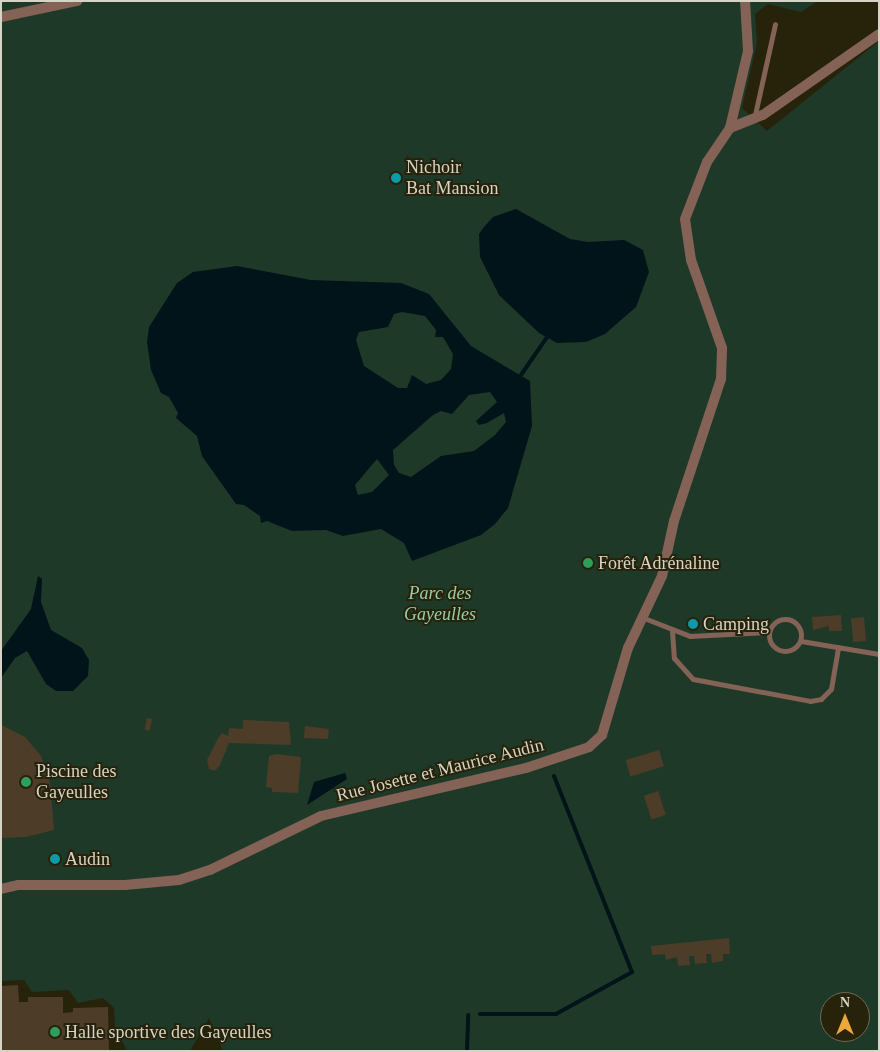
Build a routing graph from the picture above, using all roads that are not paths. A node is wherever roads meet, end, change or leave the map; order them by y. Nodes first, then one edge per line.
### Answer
1 (77, 1) edge
2 (746, 1) edge
3 (1, 17) edge
4 (775, 24) dead end
5 (879, 34) edge
6 (754, 119) junction
7 (730, 128) junction
8 (644, 618) junction
9 (672, 631) junction
10 (769, 632) junction
11 (801, 641) junction
12 (838, 648) junction
13 (879, 654) edge
14 (1, 889) edge

1 - 3 street
2 - 7 street, Rue Josette et Maurice Audin
4 - 6 lane
5 - 6 street
6 - 7 street
7 - 8 street, Rue Josette et Maurice Audin
8 - 9 lane
8 - 14 street, Rue Josette et Maurice Audin
9 - 10 lane
9 - 12 lane
10 - 11 lane
10 - 11 lane
11 - 12 lane
12 - 13 lane

